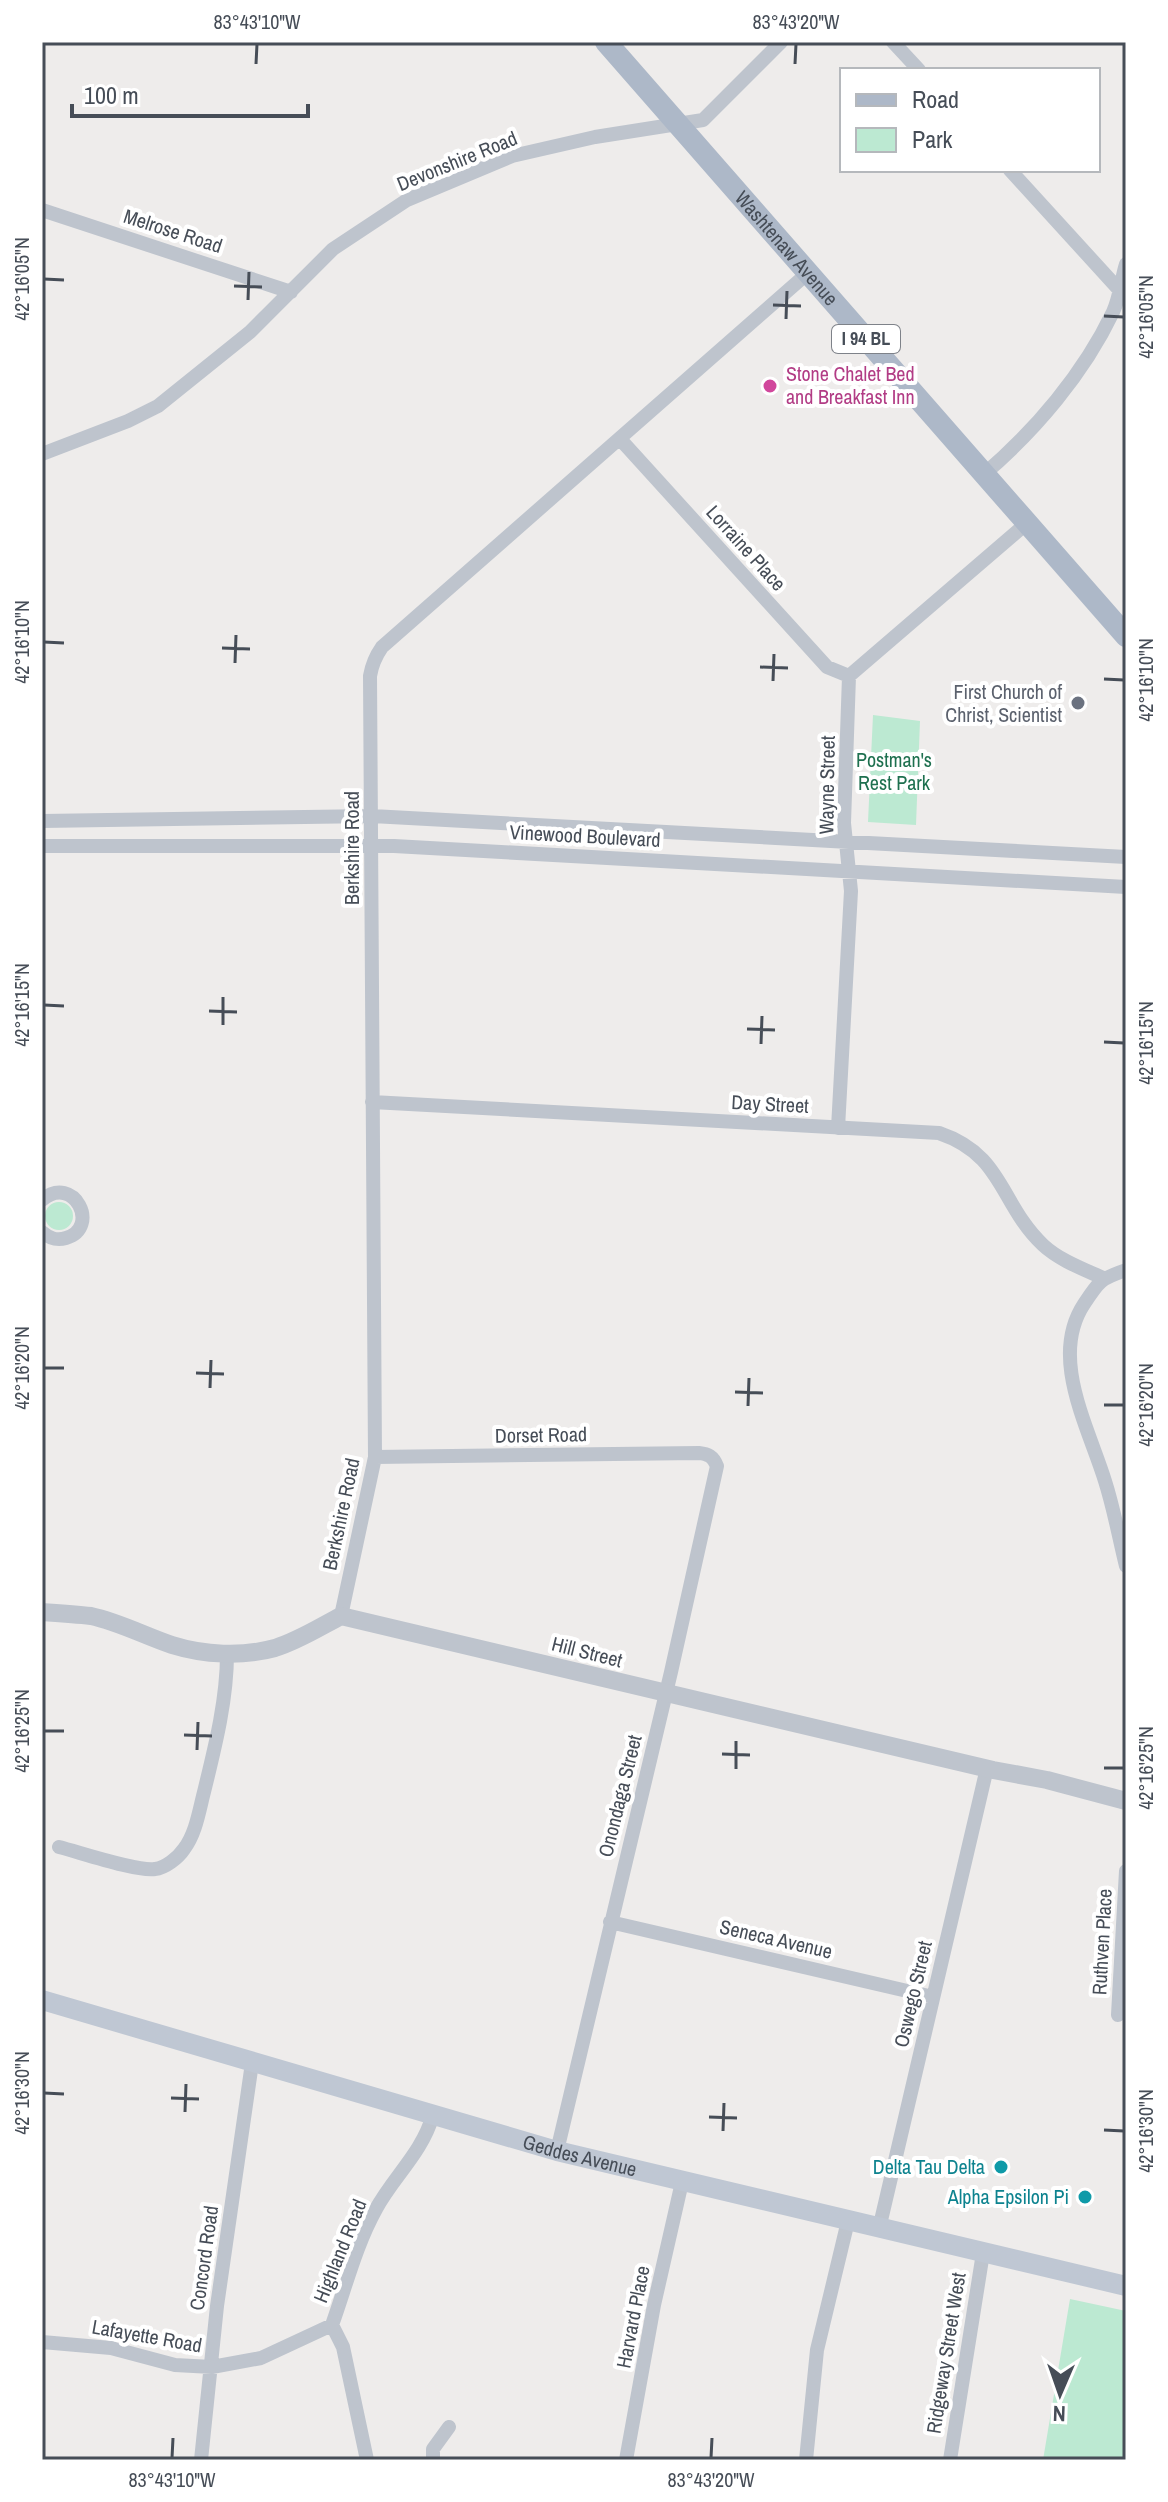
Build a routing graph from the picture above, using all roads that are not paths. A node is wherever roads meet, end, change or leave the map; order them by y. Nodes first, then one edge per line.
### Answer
1 (606, 42) edge
2 (781, 42) edge
3 (893, 42) edge
4 (917, 68) edge
5 (680, 125) junction
6 (1012, 172) edge
7 (42, 210) edge
8 (1126, 264) edge
9 (809, 272) junction
10 (291, 292) junction
11 (1123, 294) edge
12 (620, 439) junction
13 (42, 454) edge
14 (983, 475) junction
15 (1027, 523) junction
16 (1126, 636) edge
17 (849, 676) junction
18 (372, 816) junction
19 (42, 821) edge
20 (846, 842) junction
21 (372, 845) junction
22 (42, 846) edge
23 (1126, 857) edge
24 (849, 871) junction
25 (1126, 887) edge
26 (372, 1102) junction
27 (838, 1128) junction
28 (42, 1200) edge
29 (42, 1232) edge
30 (1126, 1270) edge
31 (1103, 1278) junction
32 (707, 1454) joint
33 (375, 1457) junction
34 (1126, 1566) edge
35 (42, 1612) edge
36 (341, 1616) junction
37 (227, 1654) junction
38 (665, 1693) junction
39 (987, 1768) junction
40 (1126, 1801) edge
41 (59, 1847) dead end
42 (1126, 1871) edge
43 (610, 1922) junction
44 (933, 1997) junction
45 (42, 2000) edge
46 (1118, 2015) dead end
47 (252, 2063) junction
48 (433, 2115) junction
49 (557, 2151) junction
50 (682, 2182) junction
51 (848, 2221) junction
52 (879, 2229) junction
53 (983, 2253) junction
54 (1126, 2286) edge
55 (332, 2325) junction
56 (42, 2342) edge
57 (212, 2367) junction
58 (449, 2427) dead end
59 (201, 2460) edge
60 (367, 2460) edge
61 (433, 2460) edge
62 (626, 2460) edge
63 (806, 2460) edge
64 (950, 2460) edge

1 - 5 main road, Washtenaw Avenue / I 94 BL
2 - 5 street, Devonshire Road
3 - 4 street
5 - 9 main road, Washtenaw Avenue / I 94 BL
5 - 10 street, Devonshire Road
6 - 11 street
7 - 10 street, Melrose Road
8 - 11 street
9 - 12 street, Berkshire Road
9 - 14 main road, Washtenaw Avenue / I 94 BL
10 - 13 street, Devonshire Road
11 - 14 street
12 - 17 street, Lorraine Place
12 - 18 street, Berkshire Road
14 - 15 main road, Washtenaw Avenue / I 94 BL
15 - 16 main road, Washtenaw Avenue / I 94 BL
15 - 17 street
17 - 20 street, Wayne Street
18 - 19 street, Vinewood Boulevard
18 - 20 street, Vinewood Boulevard
18 - 21 street, Berkshire Road
20 - 23 street, Vinewood Boulevard
20 - 24 street, Wayne Street
21 - 22 street, Vinewood Boulevard
21 - 24 street, Vinewood Boulevard
21 - 26 street, Berkshire Road
24 - 25 street, Vinewood Boulevard
24 - 27 street, Wayne Street
26 - 27 street, Day Street
26 - 33 street, Berkshire Road
27 - 31 street, Day Street
28 - 29 street
30 - 31 street
31 - 34 street
32 - 33 street, Dorset Road
32 - 38 street, Onondaga Street
33 - 36 street, Berkshire Road
35 - 37 street
36 - 37 street
36 - 38 street, Hill Street
37 - 41 street
38 - 39 street, Hill Street
38 - 43 street, Onondaga Street
39 - 40 street, Hill Street
39 - 44 street, Oswego Street
42 - 46 street, Ruthven Place
43 - 44 street, Seneca Avenue
43 - 49 street, Onondaga Street
44 - 52 street, Oswego Street
45 - 47 main road, Geddes Avenue
47 - 48 main road, Geddes Avenue
47 - 57 street, Concord Road
48 - 49 main road, Geddes Avenue
48 - 55 street, Highland Road
49 - 50 main road, Geddes Avenue
50 - 51 main road, Geddes Avenue
50 - 62 street, Harvard Place
51 - 52 main road, Geddes Avenue
51 - 63 street
52 - 53 main road, Geddes Avenue
53 - 54 main road, Geddes Avenue
53 - 64 street, Ridgeway Street West
55 - 57 street, Lafayette Road
55 - 60 street, Highland Road
56 - 57 street, Lafayette Road
57 - 59 street, Concord Road
58 - 61 street

